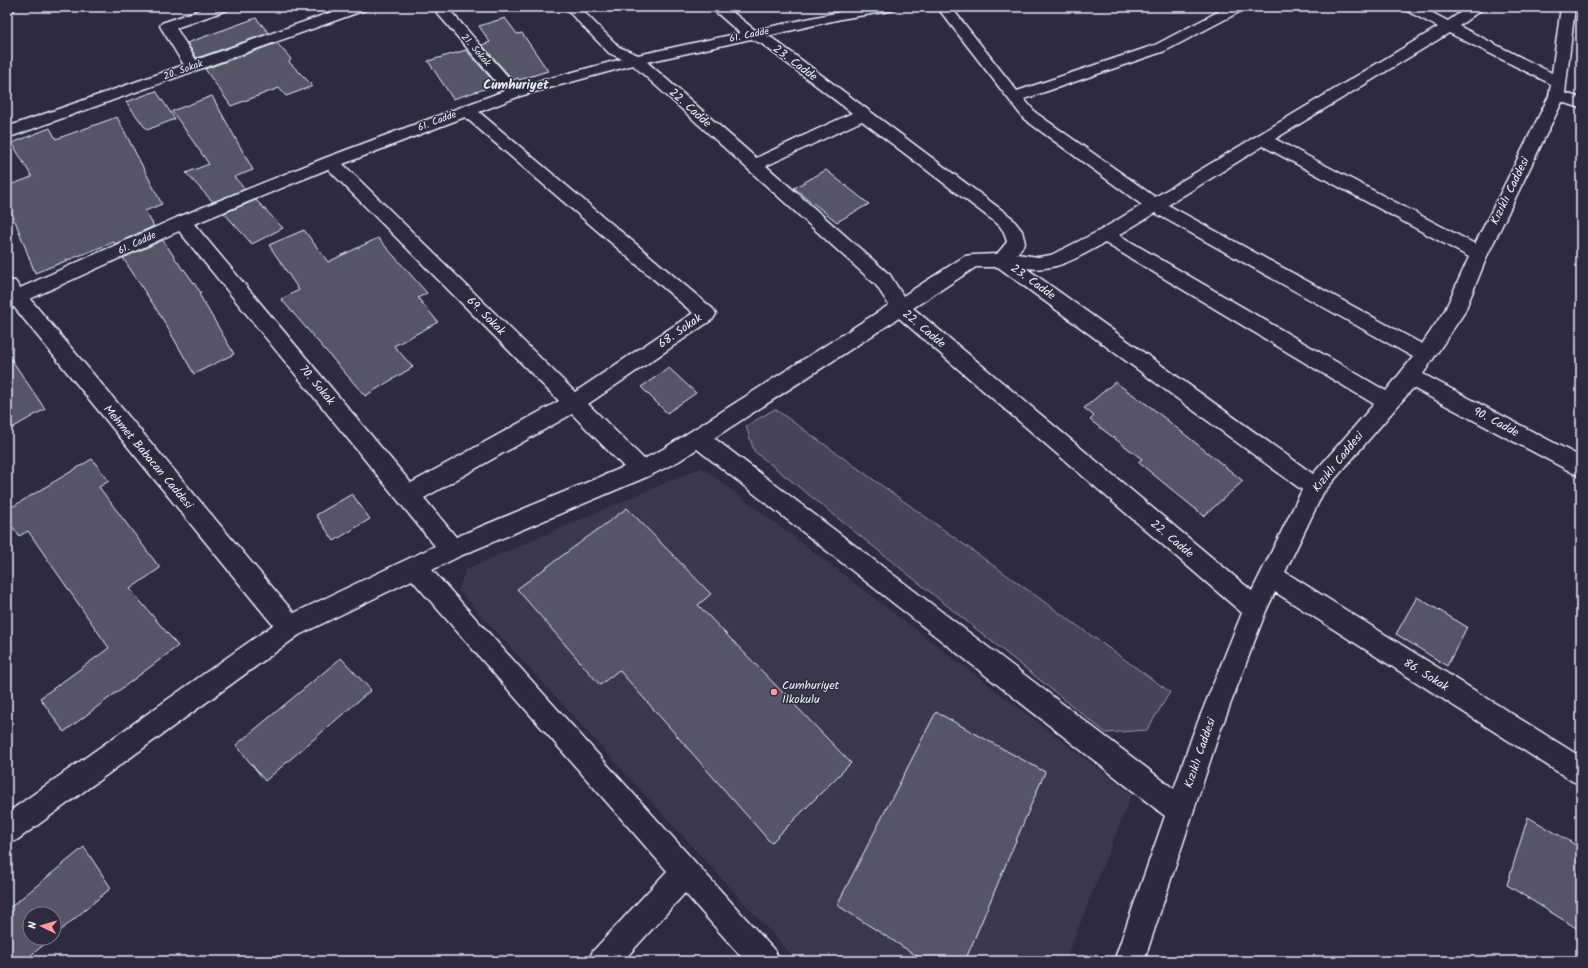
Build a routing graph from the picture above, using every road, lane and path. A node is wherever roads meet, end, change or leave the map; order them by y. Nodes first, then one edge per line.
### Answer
1 (222, 7) edge
2 (313, 7) edge
3 (360, 7) edge
4 (439, 7) edge
5 (572, 7) edge
6 (717, 7) edge
7 (890, 7) edge
8 (944, 7) edge
9 (1238, 7) edge
10 (1410, 7) edge
11 (1478, 7) edge
12 (1568, 7) edge
13 (835, 11) edge
14 (324, 20) junction
15 (1450, 26) junction
16 (751, 34) junction
17 (636, 60) junction
18 (193, 67) junction
19 (1558, 89) junction
20 (514, 93) junction
21 (1014, 97) junction
22 (1581, 103) edge
23 (467, 110) junction
24 (863, 114) junction
25 (7, 133) edge
26 (1262, 139) junction
27 (331, 162) junction
28 (754, 165) junction
29 (1154, 206) junction
30 (182, 222) junction
31 (1105, 235) junction
32 (1479, 254) junction
33 (1002, 260) junction
34 (10, 295) edge
35 (900, 308) junction
36 (1425, 355) junction
37 (1410, 376) junction
38 (1388, 402) junction
39 (574, 403) junction
40 (697, 437) junction
41 (1581, 467) edge
42 (641, 470) junction
43 (1315, 487) junction
44 (408, 496) junction
45 (452, 549) junction
46 (415, 567) junction
47 (1272, 577) junction
48 (1255, 609) junction
49 (290, 627) junction
50 (1581, 772) edge
51 (1180, 811) junction
52 (7, 830) edge
53 (686, 871) junction
54 (604, 961) edge
55 (765, 961) edge
56 (1129, 961) edge

1 - 18 street
2 - 14 street
3 - 14 street, 20. Sokak
4 - 20 street, 21. Sokak
5 - 17 street, 22. Cadde
6 - 16 street, 23. Cadde
7 - 13 street, 61. Cadde
8 - 21 street
9 - 21 street
10 - 15 street
11 - 15 street
12 - 19 street, Kızıklı Caddesi
13 - 16 street, 61. Cadde
14 - 18 street, 20. Sokak
15 - 19 street
15 - 26 street
16 - 17 street, 61. Cadde
16 - 24 street, 23. Cadde
17 - 20 street, 61. Cadde
17 - 28 street, 22. Cadde
18 - 25 street, 20. Sokak
19 - 22 street
19 - 32 street, Kızıklı Caddesi
20 - 23 street, 61. Cadde
21 - 29 street
23 - 27 street, 61. Cadde
23 - 39 street, 68. Sokak
24 - 28 street
24 - 33 street, 23. Cadde
26 - 29 street
26 - 32 street
27 - 30 street, 61. Cadde
27 - 39 street, 69. Sokak
28 - 35 street, 22. Cadde
29 - 31 street
29 - 36 street
30 - 34 street, 61. Cadde
30 - 44 street, 70. Sokak
31 - 33 street
31 - 38 street
32 - 36 street, Kızıklı Caddesi
33 - 35 street
33 - 43 street, 23. Cadde
34 - 49 street, Mehmet Babacan Caddesi
35 - 40 street
35 - 48 street, 22. Cadde
36 - 37 street, Kızıklı Caddesi
37 - 38 street, Kızıklı Caddesi
37 - 41 street, 90. Cadde
38 - 43 street, Kızıklı Caddesi
39 - 42 street, 69. Sokak
39 - 44 street, 68. Sokak
40 - 42 street
40 - 51 street
42 - 45 street
43 - 47 street, Kızıklı Caddesi
44 - 45 street, 70. Sokak
45 - 46 street
46 - 49 street
46 - 53 street
47 - 48 street, Kızıklı Caddesi
47 - 50 street, 86. Sokak
48 - 51 street, Kızıklı Caddesi
49 - 52 street
51 - 56 street, Kızıklı Caddesi
53 - 54 street
53 - 55 street

